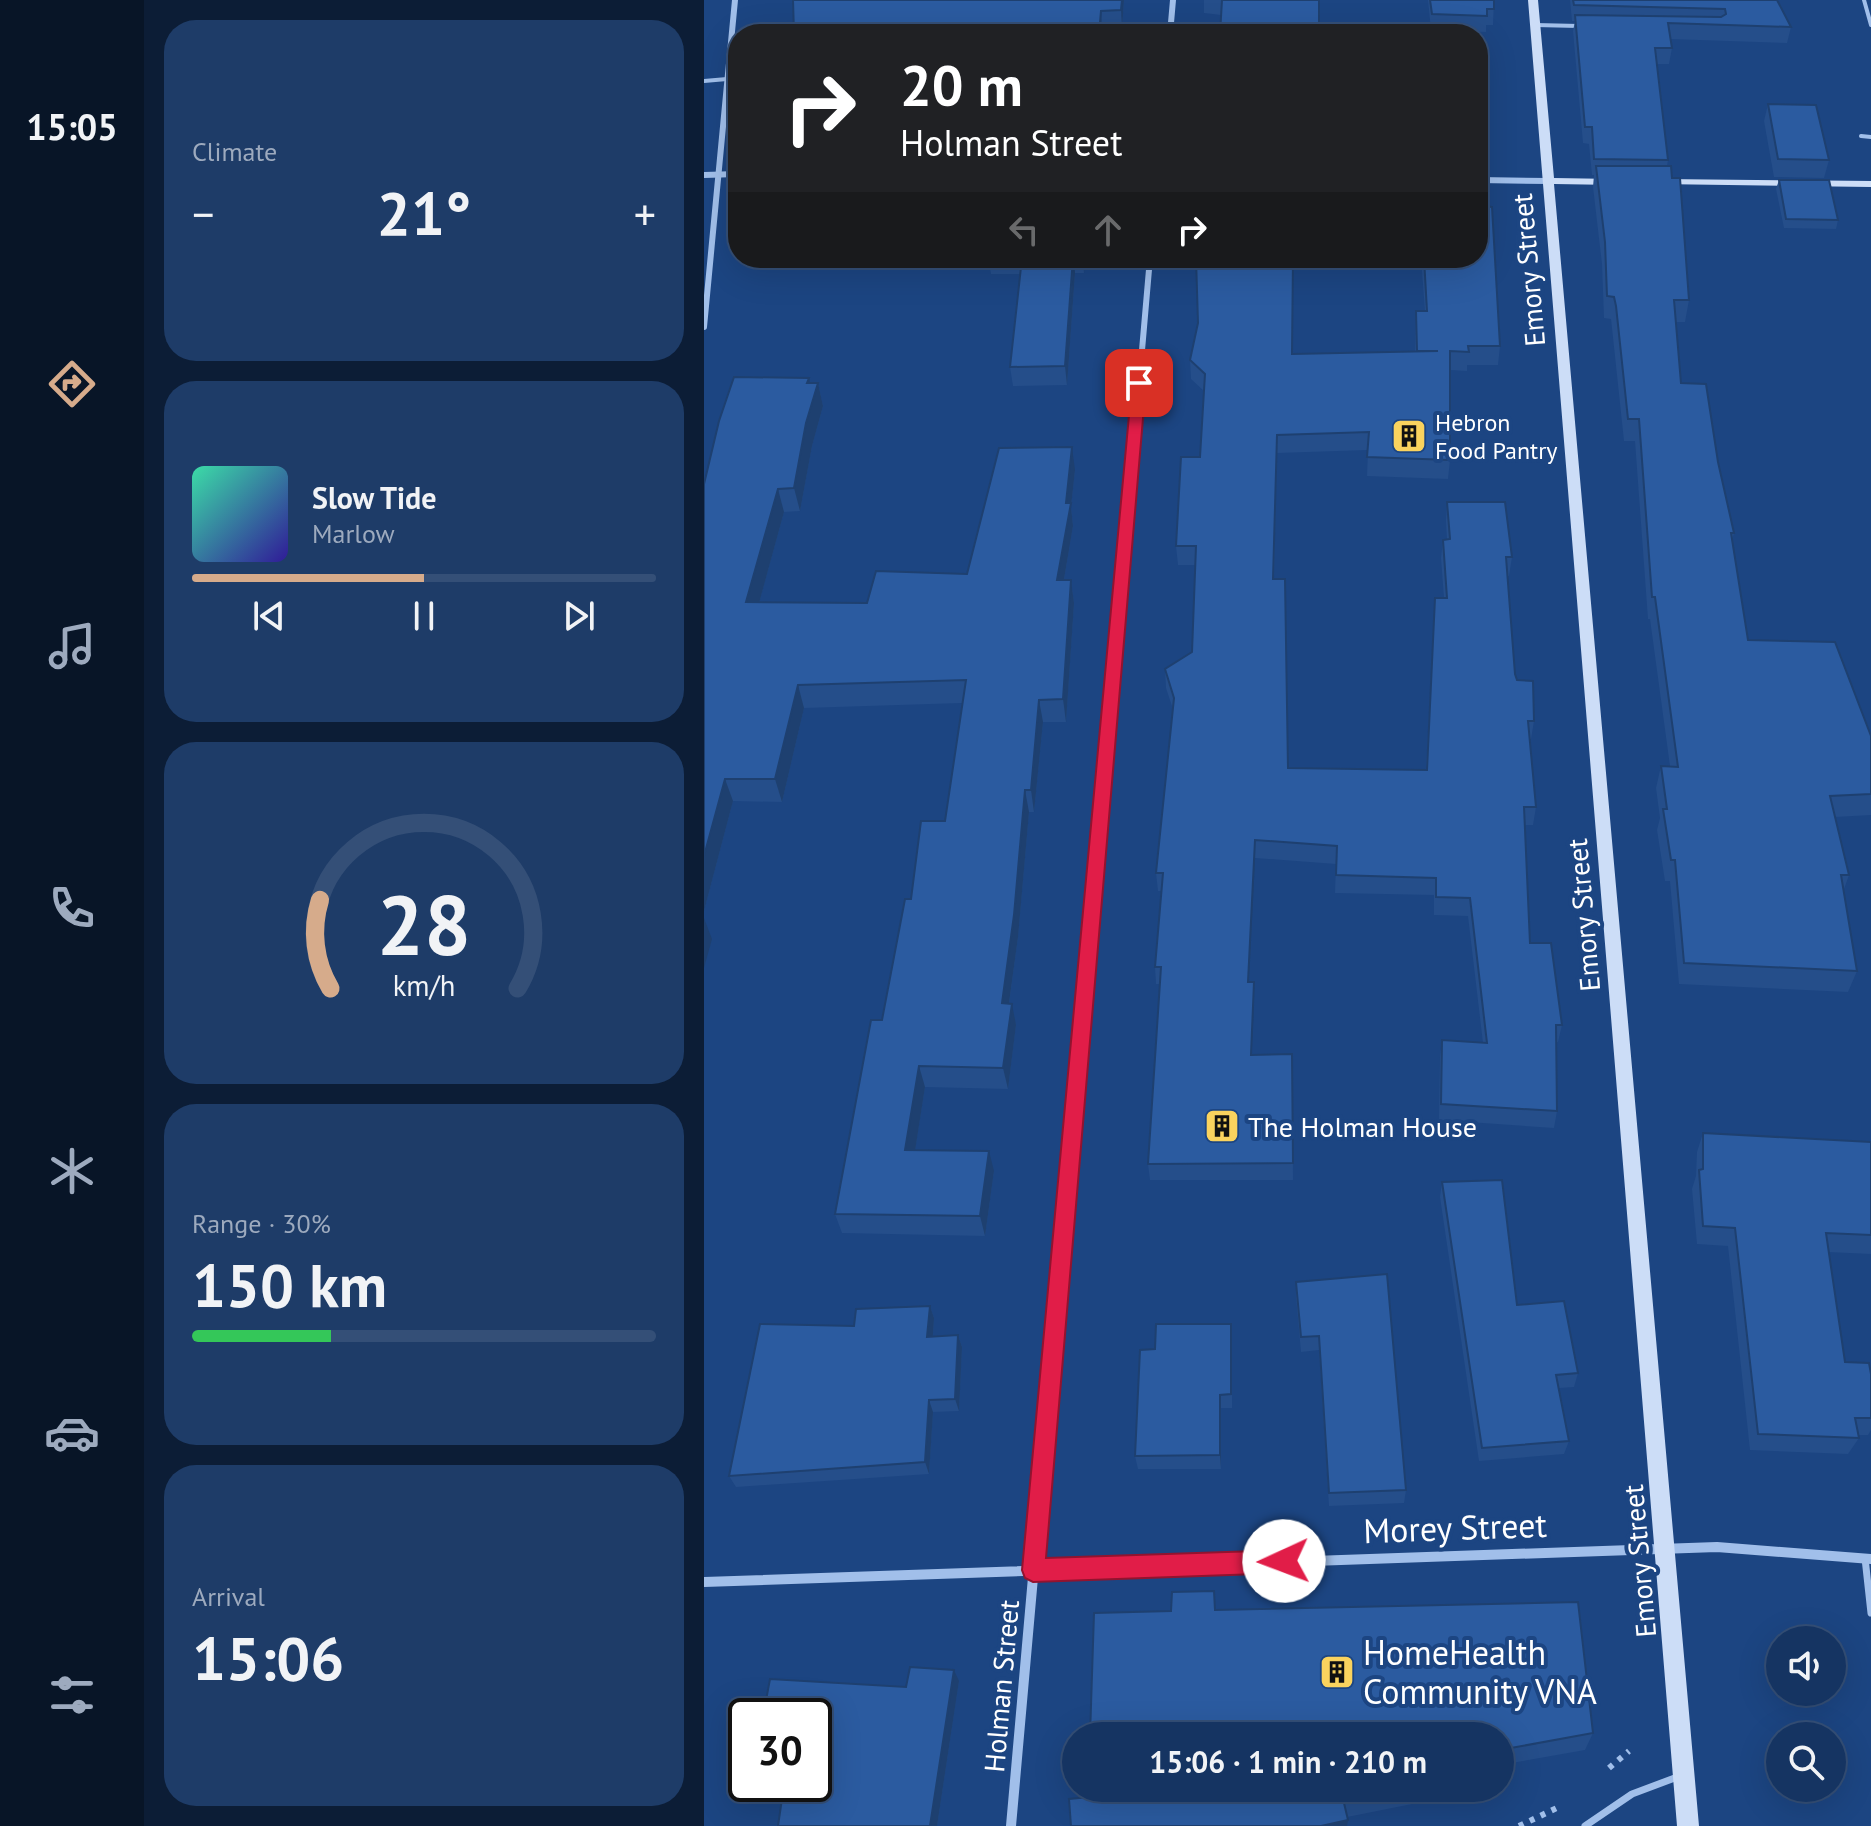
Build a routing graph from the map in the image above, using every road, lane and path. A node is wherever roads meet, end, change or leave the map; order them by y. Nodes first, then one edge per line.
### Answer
1 (735, 0) edge
2 (1173, 0) edge
3 (1533, 0) edge
4 (1864, 0) edge
5 (733, 24) edge
6 (1171, 24) edge
7 (1535, 25) junction
8 (1871, 25) edge
9 (1586, 26) edge
10 (728, 69) edge
11 (727, 79) junction
12 (704, 81) edge
13 (1861, 136) dead end
14 (1871, 137) edge
15 (717, 174) junction
16 (728, 174) edge
17 (704, 175) edge
18 (1488, 180) edge
19 (1549, 181) junction
20 (1623, 182) edge
21 (1655, 182) edge
22 (1871, 184) edge
23 (1149, 268) edge
24 (704, 327) edge
25 (1666, 1548) junction
26 (1868, 1558) edge
27 (1033, 1570) junction
28 (704, 1582) edge
29 (1871, 1613) edge
30 (1684, 1774) junction
31 (1011, 1826) edge
32 (1585, 1826) edge
33 (1688, 1826) edge

1 - 5 street
2 - 6 street
3 - 7 main road, Emory Street
4 - 8 lane
7 - 9 lane
7 - 19 main road, Emory Street
10 - 11 street
11 - 12 lane
11 - 15 street
13 - 14 lane
15 - 16 street
15 - 17 street
15 - 24 street
18 - 19 street
19 - 20 main road
19 - 25 main road, Emory Street
21 - 22 main road
23 - 27 street, Holman Street
25 - 26 street, Morey Street
25 - 27 street, Morey Street
25 - 30 main road, Emory Street
26 - 29 lane
27 - 28 street, Morey Street
27 - 31 street, Holman Street
30 - 32 lane
30 - 33 main road, Emory Street

